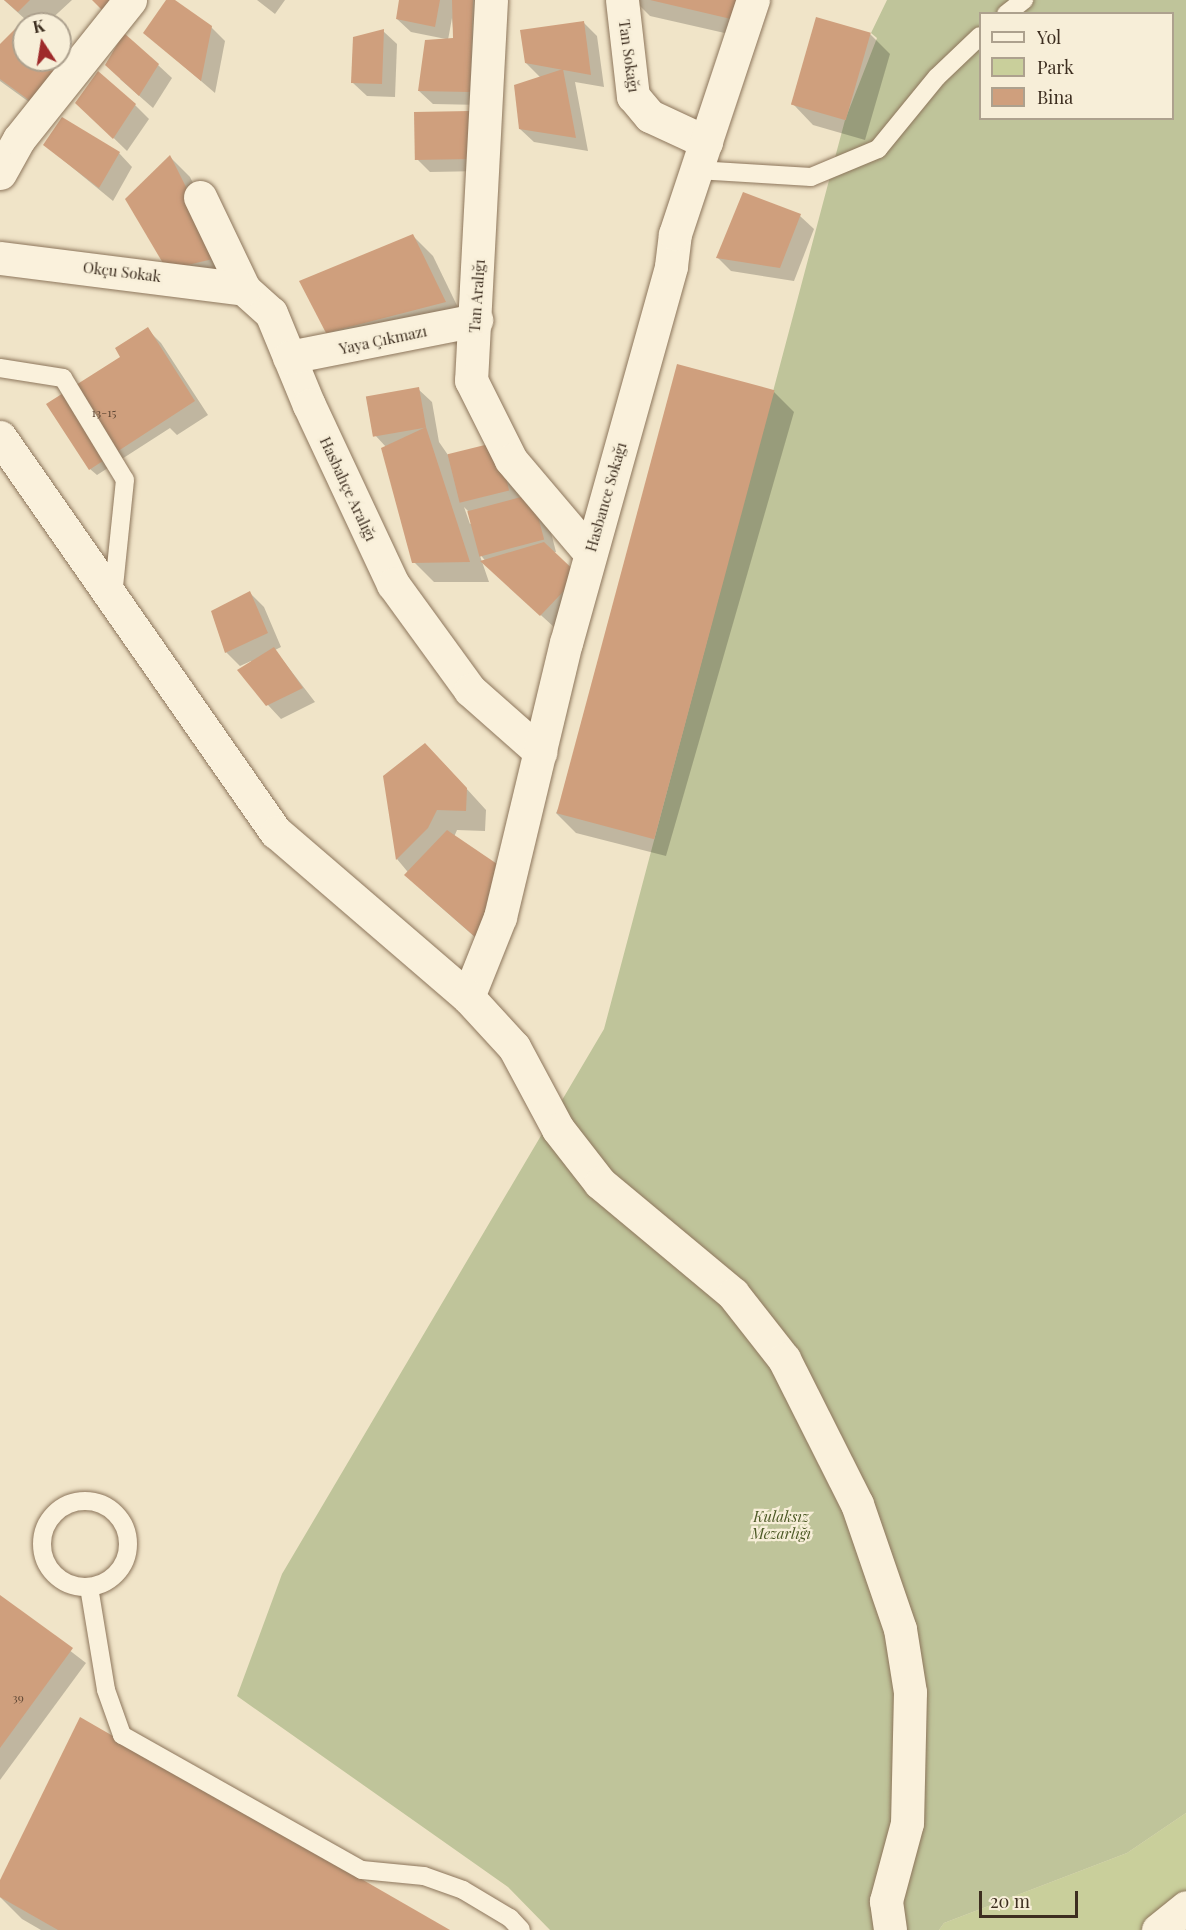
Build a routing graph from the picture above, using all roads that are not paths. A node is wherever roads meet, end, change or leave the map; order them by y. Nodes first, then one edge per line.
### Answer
1 (130, 0) edge
2 (491, 0) edge
3 (622, 0) edge
4 (753, 0) edge
5 (1024, 0) edge
6 (1009, 12) edge
7 (979, 38) edge
8 (9, 132) edge
9 (701, 156) junction
10 (0, 173) edge
11 (200, 197) dead end
12 (0, 258) edge
13 (244, 289) junction
14 (476, 320) junction
15 (289, 357) junction
16 (0, 368) edge
17 (0, 437) edge
18 (590, 552) junction
19 (112, 602) junction
20 (540, 752) junction
21 (468, 997) junction
22 (89, 1587) junction
23 (1186, 1907) edge
24 (521, 1930) edge
25 (890, 1930) edge
26 (1158, 1930) edge

1 - 8 street
2 - 14 street, Tan Aralığı
3 - 9 street, Tan Sokağı
4 - 9 street, Hasbance Sokağı
5 - 6 lane
7 - 9 lane
8 - 10 street
9 - 18 street, Hasbance Sokağı
11 - 13 street, Hasbahçe Aralığı
12 - 13 street, Okçu Sokak
13 - 15 street, Hasbahçe Aralığı
14 - 15 street, Yaya Çıkmazı
14 - 18 street, Tan Aralığı
15 - 20 street, Hasbahçe Aralığı
16 - 19 lane
17 - 19 street
18 - 20 street, Hasbance Sokağı
19 - 21 street
20 - 21 street, Hasbance Sokağı
21 - 25 street
22 - 22 lane
22 - 24 lane
23 - 26 street

